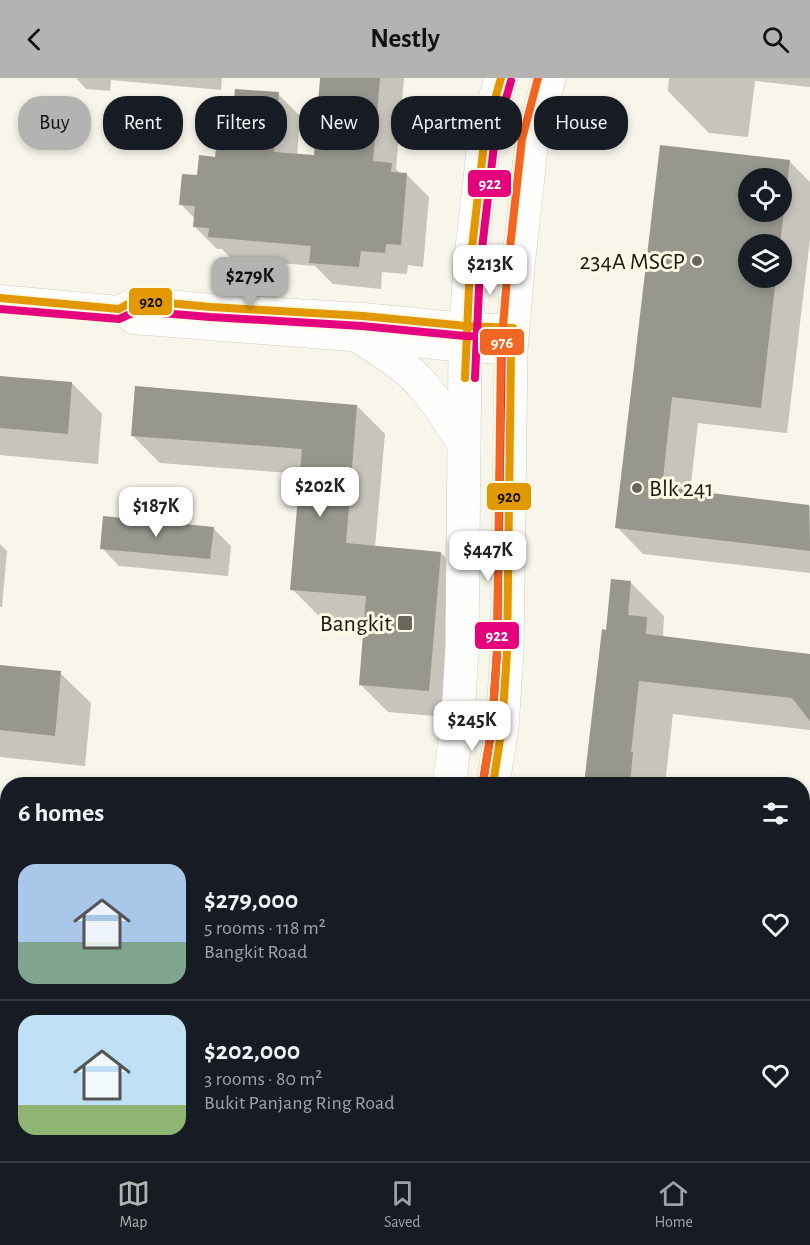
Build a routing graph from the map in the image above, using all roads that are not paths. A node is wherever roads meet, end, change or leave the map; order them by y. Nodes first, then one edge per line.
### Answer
1 (501, 78) edge
2 (549, 78) edge
3 (0, 298) edge
4 (119, 309) junction
5 (466, 338) junction
6 (363, 339) junction
7 (512, 339) junction
8 (464, 444) junction
9 (450, 777) edge
10 (494, 777) edge

1 - 5 main road
2 - 7 main road
3 - 4 street
4 - 5 street
4 - 6 street
5 - 6 street
5 - 7 street
5 - 8 main road
6 - 8 main road
7 - 10 main road
8 - 9 main road

